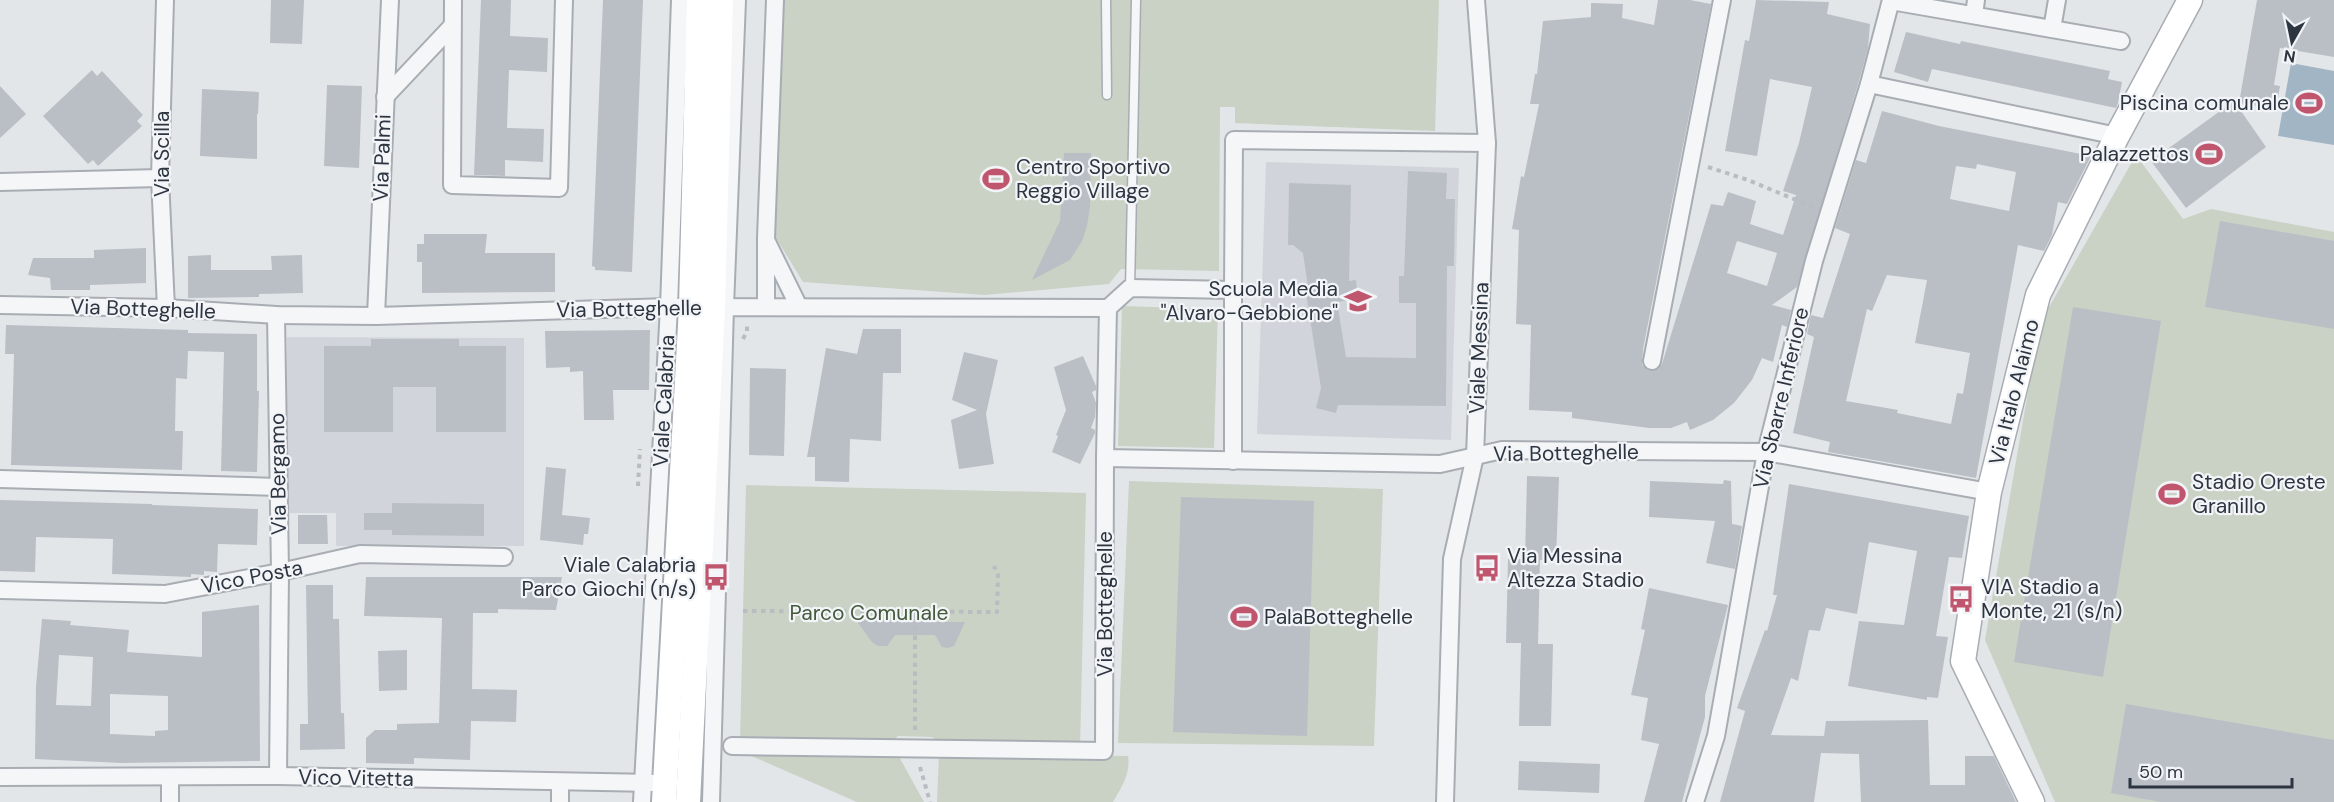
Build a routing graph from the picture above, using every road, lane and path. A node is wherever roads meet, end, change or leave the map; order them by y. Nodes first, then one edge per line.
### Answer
1 (165, 0) edge
2 (390, 0) edge
3 (453, 0) edge
4 (564, 0) edge
5 (680, 0) edge
6 (699, 0) edge
7 (721, 0) edge
8 (737, 0) edge
9 (775, 0) edge
10 (1106, 0) edge
11 (1136, 0) edge
12 (1476, 0) edge
13 (1722, 0) edge
14 (1891, 0) edge
15 (2056, 0) edge
16 (2190, 0) edge
17 (1975, 8) edge
18 (452, 26) junction
19 (2052, 29) junction
20 (2121, 41) dead end
21 (1869, 84) junction
22 (1107, 95) dead end
23 (385, 97) junction
24 (2117, 136) junction
25 (1487, 143) junction
26 (1690, 161) junction
27 (160, 177) junction
28 (0, 182) edge
29 (1829, 213) junction
30 (766, 238) junction
31 (1130, 288) junction
32 (1233, 290) junction
33 (0, 305) edge
34 (699, 307) junction
35 (766, 307) junction
36 (799, 307) junction
37 (166, 308) junction
38 (1108, 308) junction
39 (276, 315) junction
40 (376, 316) junction
41 (1652, 361) dead end
42 (1766, 452) junction
43 (1475, 456) junction
44 (1105, 458) junction
45 (1233, 460) junction
46 (0, 479) edge
47 (279, 488) junction
48 (1989, 492) junction
49 (504, 557) dead end
50 (994, 566) dead end
51 (280, 572) junction
52 (0, 590) edge
53 (743, 611) dead end
54 (915, 611) junction
55 (732, 746) dead end
56 (915, 749) junction
57 (278, 776) junction
58 (0, 777) edge
59 (170, 777) junction
60 (560, 782) junction
61 (657, 790) edge
62 (696, 790) edge
63 (170, 802) edge
64 (560, 802) edge
65 (642, 802) edge
66 (711, 802) edge
67 (930, 802) edge
68 (1445, 802) edge
69 (1695, 802) edge
70 (2032, 802) edge

1 - 27 street, Via Scilla
2 - 23 street, Via Palmi
3 - 18 street
4 - 18 street
5 - 34 street, Viale Calabria
6 - 34 main road, Viale Calabria
7 - 34 main road, Viale Calabria
8 - 34 street, Viale Calabria
9 - 30 street
10 - 22 lane
11 - 31 lane
12 - 25 street, Viale Messina
13 - 26 street
14 - 17 street
14 - 21 street, Via Sbarre Inferiore
15 - 19 street
16 - 24 main road, Via Italo Alaimo
17 - 19 street
18 - 23 street
19 - 20 street
21 - 24 street
21 - 29 street, Via Sbarre Inferiore
23 - 40 street, Via Palmi
24 - 48 main road, Via Italo Alaimo
25 - 32 street
25 - 43 street, Viale Messina
26 - 29 path
26 - 41 street
27 - 28 street
27 - 37 street, Via Scilla
29 - 42 street, Via Sbarre Inferiore
30 - 35 street
30 - 36 street
31 - 32 street
31 - 38 street
32 - 45 street
33 - 37 street, Via Botteghelle
34 - 35 street, Via Botteghelle
34 - 40 street, Via Botteghelle
34 - 61 main road, Viale Calabria
34 - 62 main road, Viale Calabria
35 - 36 street, Via Botteghelle
36 - 38 street, Via Botteghelle
37 - 39 street, Via Botteghelle
38 - 44 street, Via Botteghelle
39 - 40 street, Via Botteghelle
39 - 47 street, Via Bergamo
42 - 43 street, Via Botteghelle
42 - 48 street, Via Botteghelle
42 - 69 street, Via Sbarre Inferiore
43 - 45 street, Via Botteghelle
43 - 68 street, Viale Messina
44 - 45 street, Via Botteghelle
44 - 56 street, Via Botteghelle
46 - 47 street
47 - 51 street, Via Bergamo
48 - 70 main road, Via Italo Alaimo
49 - 51 street, Vico Posta
50 - 54 path
51 - 52 street, Vico Posta
51 - 57 street, Via Bergamo
53 - 54 path
54 - 56 path
55 - 56 street
56 - 67 path
57 - 59 street, Vico Vitetta
57 - 60 street, Vico Vitetta
58 - 59 street, Vico Vitetta
59 - 63 street
60 - 61 street, Vico Vitetta
60 - 64 street
61 - 62 street, Vico Vitetta
61 - 65 street, Viale Calabria
62 - 66 street, Viale Calabria

